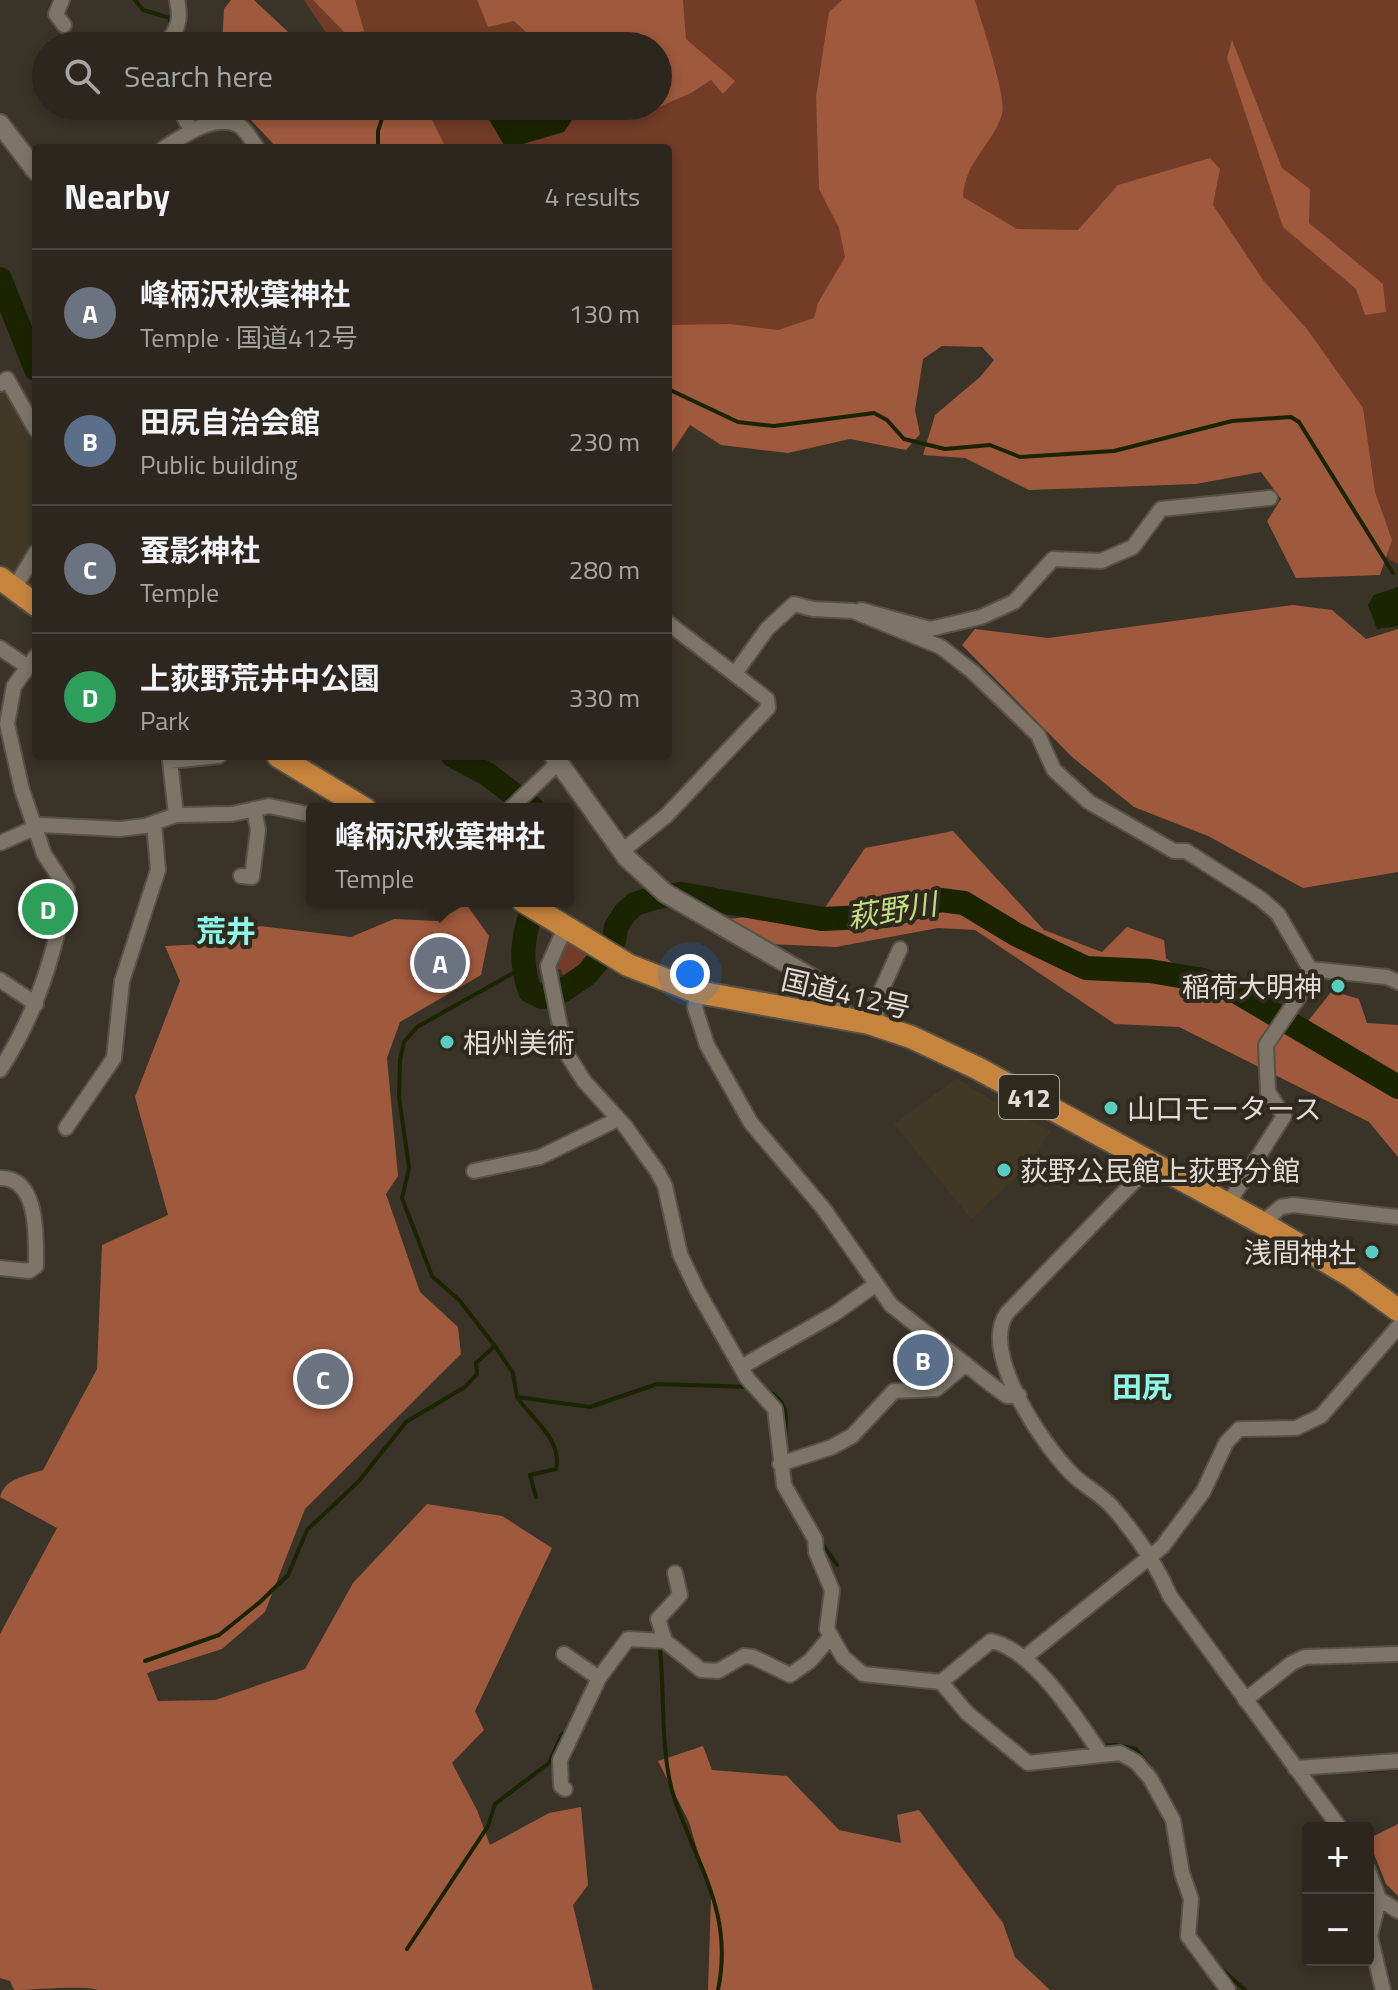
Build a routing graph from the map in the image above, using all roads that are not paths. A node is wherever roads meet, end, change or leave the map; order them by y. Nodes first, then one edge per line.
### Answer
1 (177, 0) edge
2 (173, 32) edge
3 (186, 120) edge
4 (0, 124) edge
5 (191, 130) junction
6 (170, 144) edge
7 (254, 144) edge
8 (32, 166) edge
9 (0, 384) edge
10 (32, 423) edge
11 (1270, 498) dead end
12 (32, 556) edge
13 (7, 583) edge
14 (32, 602) edge
15 (853, 611) junction
16 (672, 626) edge
17 (0, 648) edge
18 (32, 661) edge
19 (736, 672) junction
20 (180, 760) edge
21 (285, 760) edge
22 (555, 760) edge
23 (557, 760) edge
24 (355, 803) edge
25 (516, 803) edge
26 (254, 809) junction
27 (306, 814) edge
28 (176, 815) junction
29 (154, 823) junction
30 (35, 828) junction
31 (0, 843) edge
32 (622, 851) junction
33 (251, 877) dead end
34 (533, 907) edge
35 (558, 923) junction
36 (900, 949) dead end
37 (1310, 969) junction
38 (0, 980) edge
39 (1398, 982) edge
40 (697, 992) junction
41 (36, 1004) junction
42 (843, 1017) junction
43 (877, 1025) junction
44 (4, 1053) edge
45 (0, 1070) edge
46 (616, 1120) junction
47 (66, 1128) dead end
48 (1151, 1164) junction
49 (474, 1171) dead end
50 (0, 1178) edge
51 (1228, 1204) junction
52 (1398, 1217) edge
53 (1262, 1223) junction
54 (0, 1268) edge
55 (875, 1285) junction
56 (1398, 1310) edge
57 (1398, 1327) edge
58 (966, 1364) junction
59 (750, 1379) junction
60 (1019, 1395) junction
61 (785, 1463) junction
62 (1151, 1555) junction
63 (675, 1573) dead end
64 (831, 1636) junction
65 (665, 1641) junction
66 (564, 1654) dead end
67 (1398, 1654) edge
68 (1024, 1658) junction
69 (599, 1678) junction
70 (945, 1679) junction
71 (1245, 1700) junction
72 (1098, 1749) junction
73 (1398, 1761) edge
74 (1295, 1768) junction
75 (561, 1787) dead end
76 (1336, 1822) edge
77 (1374, 1886) edge
78 (1379, 1899) junction
79 (1398, 1911) edge
80 (1228, 1990) edge
81 (1383, 1990) edge

1 - 2 street
3 - 5 street
4 - 8 street
5 - 6 street
5 - 7 street
9 - 10 street
11 - 15 street
12 - 13 street
13 - 14 highway
15 - 19 street
15 - 37 street
16 - 19 street
17 - 18 street
18 - 30 street
19 - 32 street
20 - 28 street
21 - 24 highway
22 - 25 street
23 - 32 street
26 - 27 street
26 - 28 street
26 - 33 street
28 - 29 street
29 - 30 street
29 - 47 street
30 - 31 street
30 - 41 street
32 - 42 street
34 - 35 highway, 国道412号 / 412
35 - 40 highway, 国道412号 / 412
35 - 46 street
36 - 43 street
37 - 39 street
37 - 51 street
38 - 41 street
40 - 42 highway, 国道412号 / 412
40 - 55 street
41 - 44 street
42 - 43 highway, 国道412号 / 412
43 - 48 highway, 国道412号 / 412
44 - 45 street
46 - 49 street
46 - 59 street
48 - 51 highway, 国道412号 / 412
48 - 60 street
50 - 54 street
51 - 53 highway, 国道412号 / 412
52 - 53 street
53 - 56 highway, 国道412号 / 412
55 - 58 street
55 - 59 street
57 - 62 street
58 - 60 street
58 - 61 street
59 - 61 street
60 - 62 street
61 - 64 street
62 - 68 street
62 - 71 street
63 - 65 street
64 - 65 street
64 - 70 street
65 - 69 street
66 - 69 street
67 - 71 street
68 - 70 street
68 - 72 street
69 - 75 street
70 - 72 street
71 - 74 street
72 - 80 street
73 - 74 street
74 - 76 street
77 - 78 street
78 - 79 street
78 - 81 street

